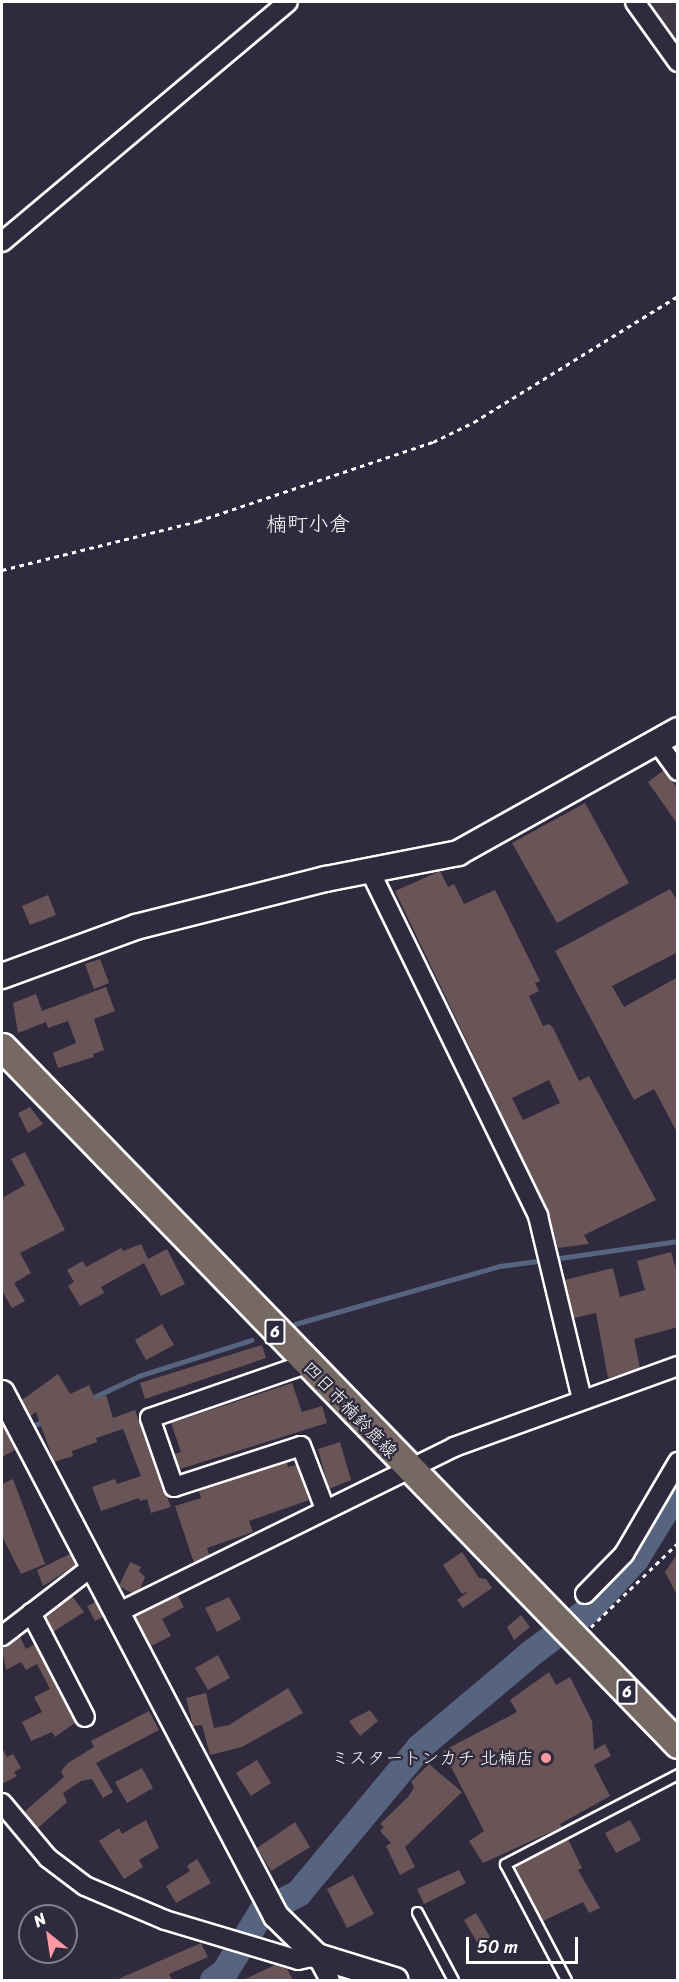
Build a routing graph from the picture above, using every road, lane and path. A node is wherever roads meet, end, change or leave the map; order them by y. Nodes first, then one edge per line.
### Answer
1 (288, 2) edge
2 (635, 2) edge
3 (678, 62) edge
4 (2, 242) edge
5 (678, 296) edge
6 (2, 570) edge
7 (678, 730) edge
8 (657, 742) junction
9 (678, 771) edge
10 (370, 871) junction
11 (2, 976) edge
12 (2, 1047) edge
13 (306, 1364) junction
14 (678, 1366) edge
15 (2, 1393) edge
16 (582, 1399) junction
17 (678, 1462) edge
18 (408, 1470) junction
19 (325, 1509) junction
20 (678, 1543) edge
21 (93, 1567) junction
22 (585, 1594) dead end
23 (117, 1612) junction
24 (31, 1613) junction
25 (2, 1636) edge
26 (576, 1640) junction
27 (85, 1717) dead end
28 (678, 1744) edge
29 (678, 1774) edge
30 (4, 1812) edge
31 (417, 1912) dead end
32 (317, 1956) junction
33 (330, 1980) edge
34 (395, 1980) edge
35 (453, 1980) edge
36 (566, 1980) edge

1 - 4 street
2 - 3 street
5 - 6 path
7 - 8 street
8 - 9 street
8 - 10 street
10 - 11 street
10 - 16 street
12 - 13 main road, 四日市楠鈴鹿線 / 6
13 - 18 main road, 四日市楠鈴鹿線 / 6
13 - 19 street
14 - 16 street
15 - 21 street
16 - 18 street
17 - 22 street
18 - 19 street
18 - 26 main road, 四日市楠鈴鹿線 / 6
19 - 23 street
20 - 26 path
21 - 23 street
21 - 24 street
23 - 32 street
24 - 25 street
24 - 27 street
26 - 28 main road, 四日市楠鈴鹿線 / 6
29 - 36 lane
30 - 32 street
31 - 35 lane
32 - 33 street
32 - 34 street

